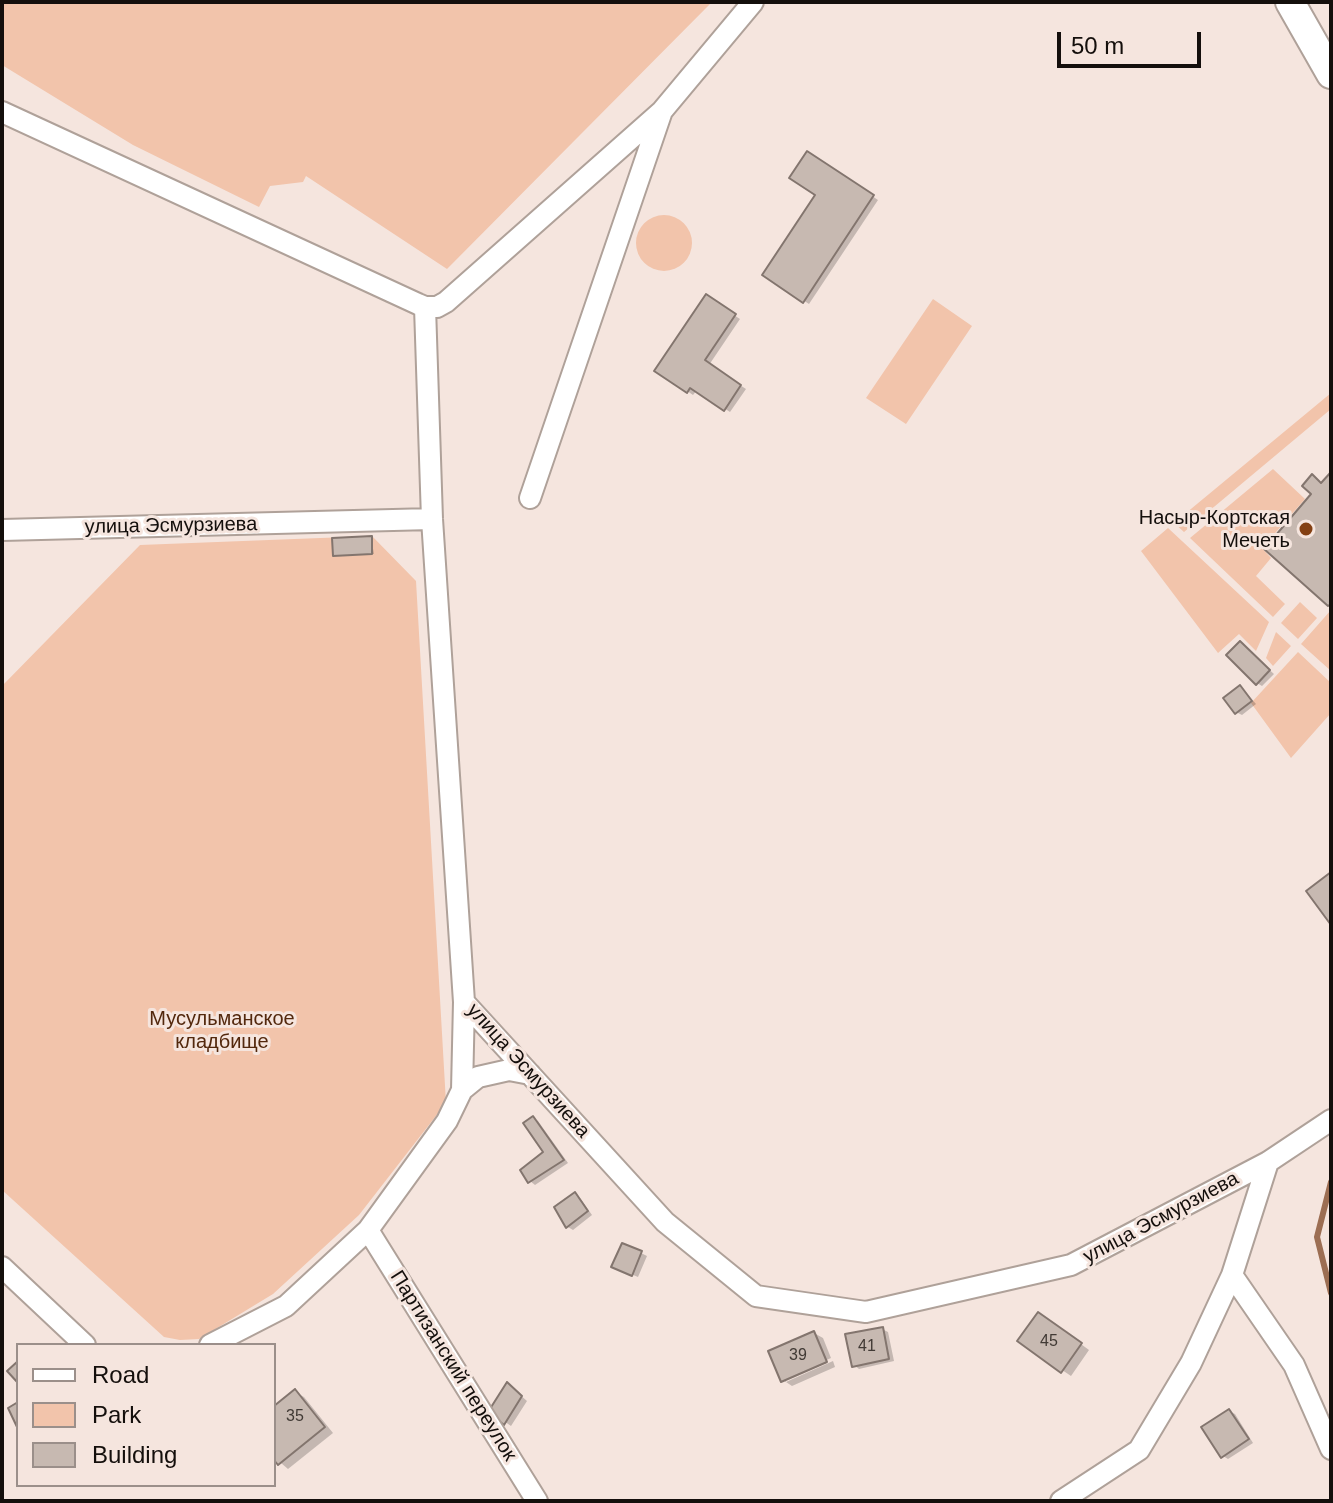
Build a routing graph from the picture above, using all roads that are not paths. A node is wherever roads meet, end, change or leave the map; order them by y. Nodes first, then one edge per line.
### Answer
1 (753, 2) edge
2 (1290, 2) edge
3 (1331, 74) edge
4 (662, 111) junction
5 (2, 112) edge
6 (425, 307) junction
7 (530, 498) dead end
8 (432, 519) junction
9 (2, 530) edge
10 (464, 1002) junction
11 (530, 1074) junction
12 (462, 1090) junction
13 (1331, 1120) edge
14 (1268, 1162) junction
15 (368, 1230) junction
16 (2, 1267) edge
17 (1232, 1275) junction
18 (83, 1343) edge
19 (214, 1343) edge
20 (1331, 1449) edge
21 (537, 1501) edge
22 (1061, 1501) edge

1 - 4 street
2 - 3 street
4 - 6 street
4 - 7 street
5 - 6 street
6 - 8 street
8 - 9 street, улица Эсмурзиева
8 - 10 street, улица Эсмурзиева
10 - 11 street, улица Эсмурзиева
10 - 12 street
11 - 12 street
11 - 14 street, улица Эсмурзиева
12 - 15 street
13 - 14 street, улица Эсмурзиева
14 - 17 street
15 - 19 street
15 - 21 street, Партизанский переулок
16 - 18 street
17 - 20 street
17 - 22 street

